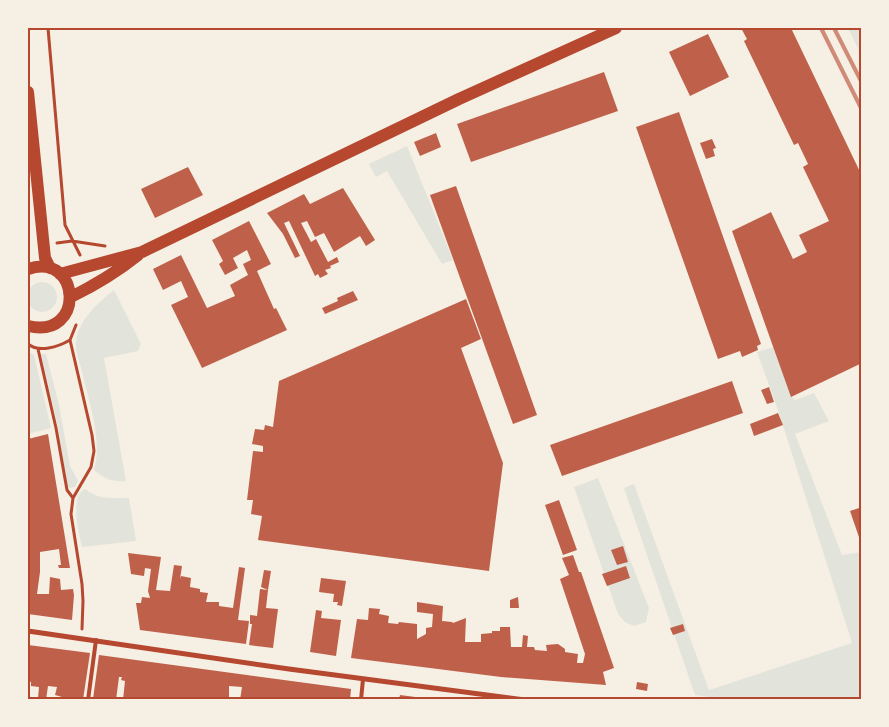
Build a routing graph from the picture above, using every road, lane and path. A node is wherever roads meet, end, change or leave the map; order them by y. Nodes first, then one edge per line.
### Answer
1 (48, 28) edge
2 (616, 28) edge
3 (28, 92) edge
4 (72, 241) dead end
5 (142, 252) junction
6 (28, 269) edge
7 (55, 271) junction
8 (71, 297) junction
9 (78, 322) dead end
10 (28, 326) edge
11 (70, 340) junction
12 (28, 344) edge
13 (38, 349) junction
14 (73, 498) junction
15 (82, 622) dead end
16 (28, 631) edge
17 (96, 640) junction
18 (363, 679) junction
19 (88, 700) edge
20 (361, 700) edge
21 (525, 700) edge

1 - 4 path
2 - 5 main road
3 - 7 main road
5 - 7 main road
5 - 8 main road
6 - 7 main road
7 - 8 main road
8 - 10 main road
9 - 11 path
11 - 13 path
11 - 14 path
12 - 13 path
13 - 14 path
14 - 15 path
16 - 17 street
17 - 18 street
17 - 19 lane
18 - 20 lane
18 - 21 street

